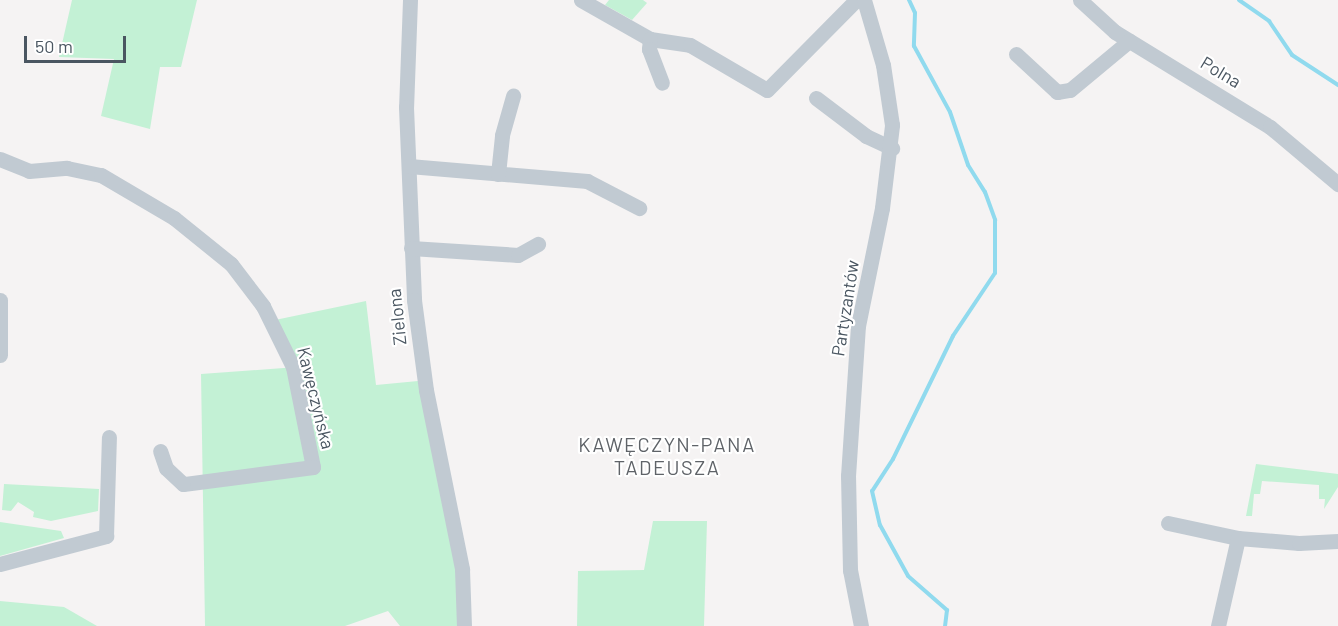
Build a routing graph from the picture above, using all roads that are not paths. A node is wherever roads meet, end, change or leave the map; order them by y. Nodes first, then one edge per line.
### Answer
1 (410, 0) edge
2 (581, 0) edge
3 (856, 0) edge
4 (864, 0) edge
5 (1080, 0) edge
6 (650, 39) junction
7 (1129, 41) junction
8 (1016, 54) dead end
9 (662, 83) dead end
10 (513, 96) dead end
11 (816, 98) dead end
12 (892, 148) junction
13 (0, 159) edge
14 (409, 166) junction
15 (498, 174) junction
16 (1338, 184) edge
17 (639, 208) dead end
18 (538, 243) dead end
19 (411, 248) junction
20 (0, 300) edge
21 (0, 355) edge
22 (109, 437) dead end
23 (160, 451) dead end
24 (1168, 523) dead end
25 (1238, 538) junction
26 (1338, 541) edge
27 (0, 564) edge
28 (464, 626) edge
29 (861, 626) edge
30 (1218, 626) edge

1 - 14 street, Zielona
2 - 6 street
3 - 6 street
4 - 12 street, Partyzantów
5 - 7 street, Polna
6 - 9 street
7 - 8 street
7 - 16 street, Polna
10 - 15 street
11 - 12 street
12 - 29 street, Partyzantów
13 - 23 street, Kawęczyńska
14 - 15 street
14 - 19 street, Zielona
15 - 17 street
18 - 19 street
19 - 28 street, Zielona
20 - 21 street
22 - 27 street
24 - 25 street
25 - 26 street
25 - 30 street

